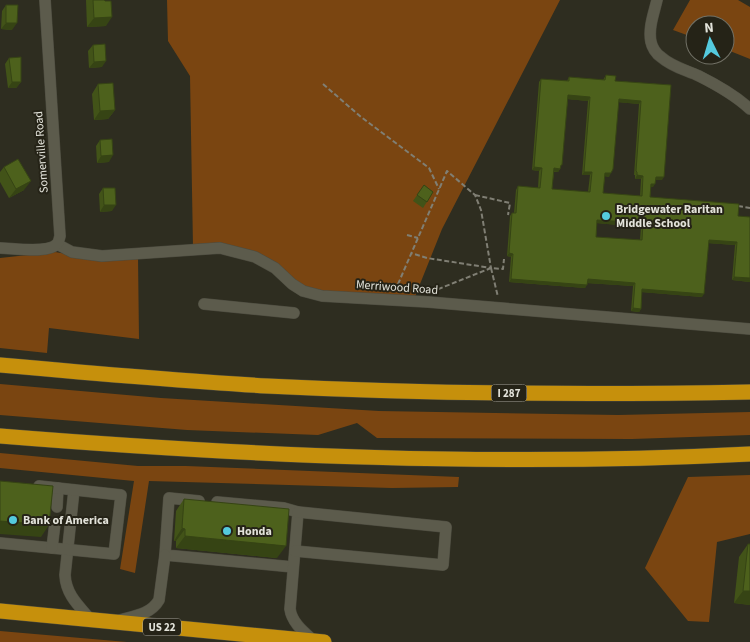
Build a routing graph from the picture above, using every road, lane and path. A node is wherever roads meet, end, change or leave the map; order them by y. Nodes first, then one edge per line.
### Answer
1 (45, 0) edge
2 (657, 0) edge
3 (323, 84) dead end
4 (750, 109) edge
5 (440, 189) junction
6 (475, 195) junction
7 (732, 205) edge
8 (750, 208) edge
9 (508, 215) dead end
10 (407, 234) dead end
11 (418, 238) junction
12 (57, 244) junction
13 (0, 248) edge
14 (411, 253) junction
15 (504, 259) dead end
16 (491, 268) junction
17 (431, 292) dead end
18 (391, 300) junction
19 (499, 302) dead end
20 (204, 304) dead end
21 (294, 313) dead end
22 (750, 329) edge
23 (0, 365) edge
24 (750, 392) edge
25 (0, 436) edge
26 (750, 454) edge
27 (26, 485) edge
28 (58, 488) junction
29 (74, 490) junction
30 (57, 507) dead end
31 (298, 512) junction
32 (55, 523) dead end
33 (0, 543) edge
34 (52, 548) junction
35 (68, 550) junction
36 (295, 550) junction
37 (165, 555) junction
38 (293, 567) junction
39 (0, 611) edge
40 (91, 620) junction
41 (114, 622) junction
42 (319, 642) edge

1 - 12 street, Somerville Road
2 - 4 street
3 - 5 path
5 - 6 path
5 - 11 path
6 - 9 path
6 - 16 path
7 - 8 path
10 - 11 path
11 - 14 path
12 - 13 street
12 - 18 street, Merriwood Road
14 - 16 path
14 - 18 path
15 - 16 path
16 - 17 path
16 - 19 path
18 - 22 street, Merriwood Road
20 - 21 street
23 - 24 highway, I 287
25 - 26 highway
27 - 28 street
28 - 29 street
28 - 30 street
29 - 35 street
29 - 35 street
31 - 36 street
31 - 36 street
31 - 37 street
32 - 34 street
33 - 34 street
34 - 35 street
35 - 40 street
36 - 38 street
37 - 38 street
37 - 41 street
38 - 42 street
39 - 40 highway, US 22
40 - 41 highway, US 22
41 - 42 highway, US 22

